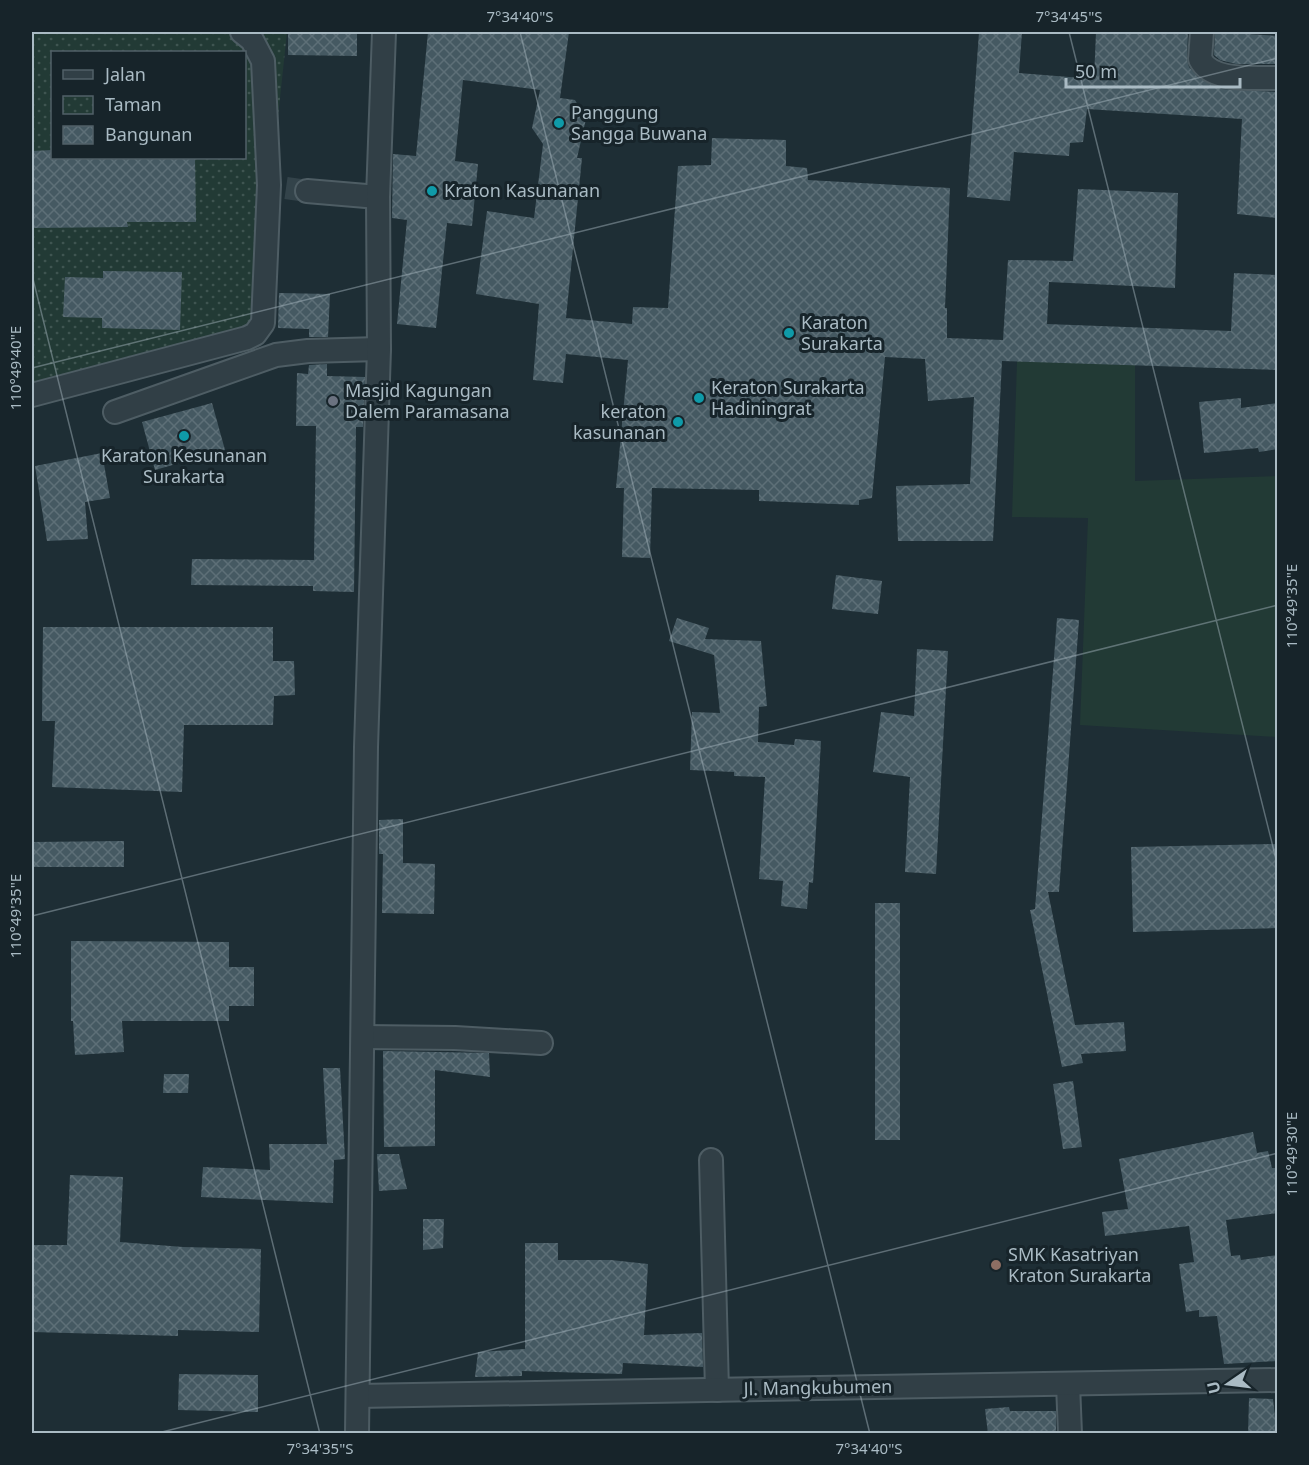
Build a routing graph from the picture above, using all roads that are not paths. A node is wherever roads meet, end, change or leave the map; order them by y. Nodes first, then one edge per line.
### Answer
1 (242, 32) edge
2 (384, 32) edge
3 (1202, 32) edge
4 (1278, 78) edge
5 (287, 188) junction
6 (378, 196) junction
7 (379, 349) junction
8 (32, 395) edge
9 (115, 412) dead end
10 (363, 1037) junction
11 (541, 1043) dead end
12 (711, 1160) dead end
13 (1278, 1380) edge
14 (1068, 1384) junction
15 (717, 1390) junction
16 (358, 1396) junction
17 (357, 1434) edge
18 (1070, 1434) edge

1 - 5 street
2 - 6 street
3 - 4 street
5 - 6 street
5 - 8 street
6 - 7 street
7 - 9 street
7 - 10 street
10 - 11 street
10 - 16 street
12 - 15 street
13 - 14 street, Jl. Mangkubumen
14 - 15 street, Jl. Mangkubumen
14 - 18 street
15 - 16 street, Jl. Mangkubumen
16 - 17 street

